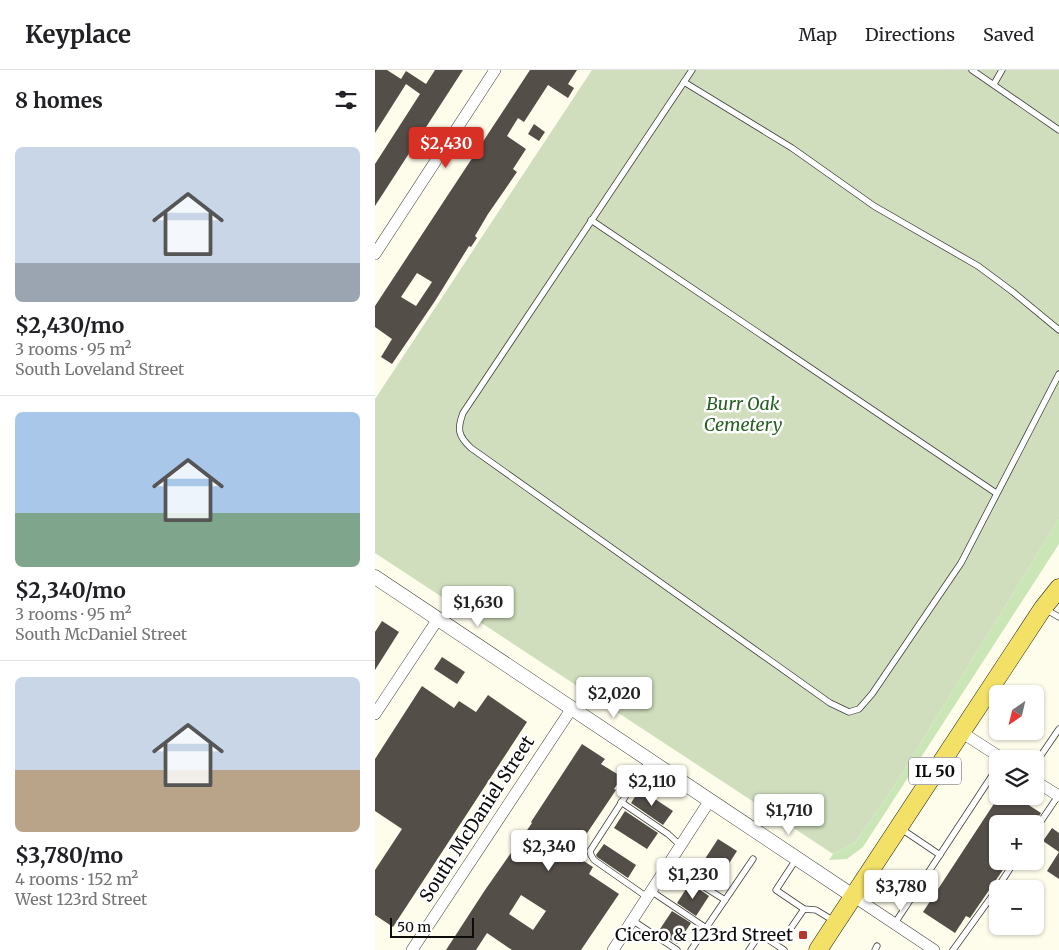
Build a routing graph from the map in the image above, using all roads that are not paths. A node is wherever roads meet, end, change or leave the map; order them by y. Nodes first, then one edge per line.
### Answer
1 (495, 70) edge
2 (692, 70) edge
3 (972, 70) edge
4 (1002, 70) edge
5 (684, 82) junction
6 (994, 84) junction
7 (1059, 130) edge
8 (591, 220) junction
9 (375, 254) edge
10 (1059, 330) edge
11 (1059, 374) edge
12 (996, 492) junction
13 (375, 577) edge
14 (1059, 580) edge
15 (1059, 588) edge
16 (1043, 608) junction
17 (1059, 617) edge
18 (438, 619) junction
19 (571, 708) junction
20 (375, 714) edge
21 (1059, 729) edge
22 (961, 732) junction
23 (989, 750) edge
24 (1044, 751) edge
25 (649, 760) junction
26 (989, 780) edge
27 (1044, 786) edge
28 (1058, 796) edge
29 (710, 800) junction
30 (621, 802) junction
31 (1044, 817) edge
32 (899, 827) junction
33 (680, 845) junction
34 (940, 855) junction
35 (797, 858) junction
36 (753, 859) dead end
37 (668, 864) junction
38 (1009, 870) edge
39 (649, 894) junction
40 (853, 896) junction
41 (725, 900) junction
42 (804, 909) junction
43 (632, 920) junction
44 (835, 922) junction
45 (895, 923) junction
46 (706, 928) junction
47 (791, 928) dead end
48 (616, 949) edge
49 (412, 950) edge
50 (677, 950) edge
51 (691, 950) edge
52 (749, 950) edge
53 (783, 950) edge
54 (817, 950) edge
55 (935, 950) edge
56 (953, 950) edge

1 - 9 street
2 - 5 lane
3 - 6 lane
4 - 6 lane
5 - 8 lane
5 - 10 lane
6 - 7 lane
8 - 12 lane
8 - 12 lane
11 - 12 lane
13 - 18 street
14 - 16 main road, IL 50
15 - 16 main road, IL 50
16 - 17 lane
16 - 22 main road, IL 50
18 - 19 street
18 - 20 street
19 - 25 street
19 - 49 street, South McDaniel Street
21 - 24 lane
22 - 23 street
22 - 32 main road, IL 50
25 - 29 street
25 - 30 lane
26 - 34 lane
27 - 28 street
28 - 31 lane
29 - 33 street
29 - 35 street
30 - 33 lane
30 - 39 lane
32 - 34 lane
32 - 40 main road, IL 50
33 - 37 street
34 - 45 lane
35 - 40 street
35 - 42 lane
36 - 41 lane
37 - 39 street
37 - 41 lane
38 - 56 lane
39 - 43 street
39 - 46 lane
40 - 44 main road, IL 50
40 - 45 street
41 - 46 lane
42 - 44 lane
42 - 47 lane
43 - 48 street
43 - 50 lane
44 - 54 main road, IL 50
45 - 55 street
46 - 51 lane
52 - 53 lane

